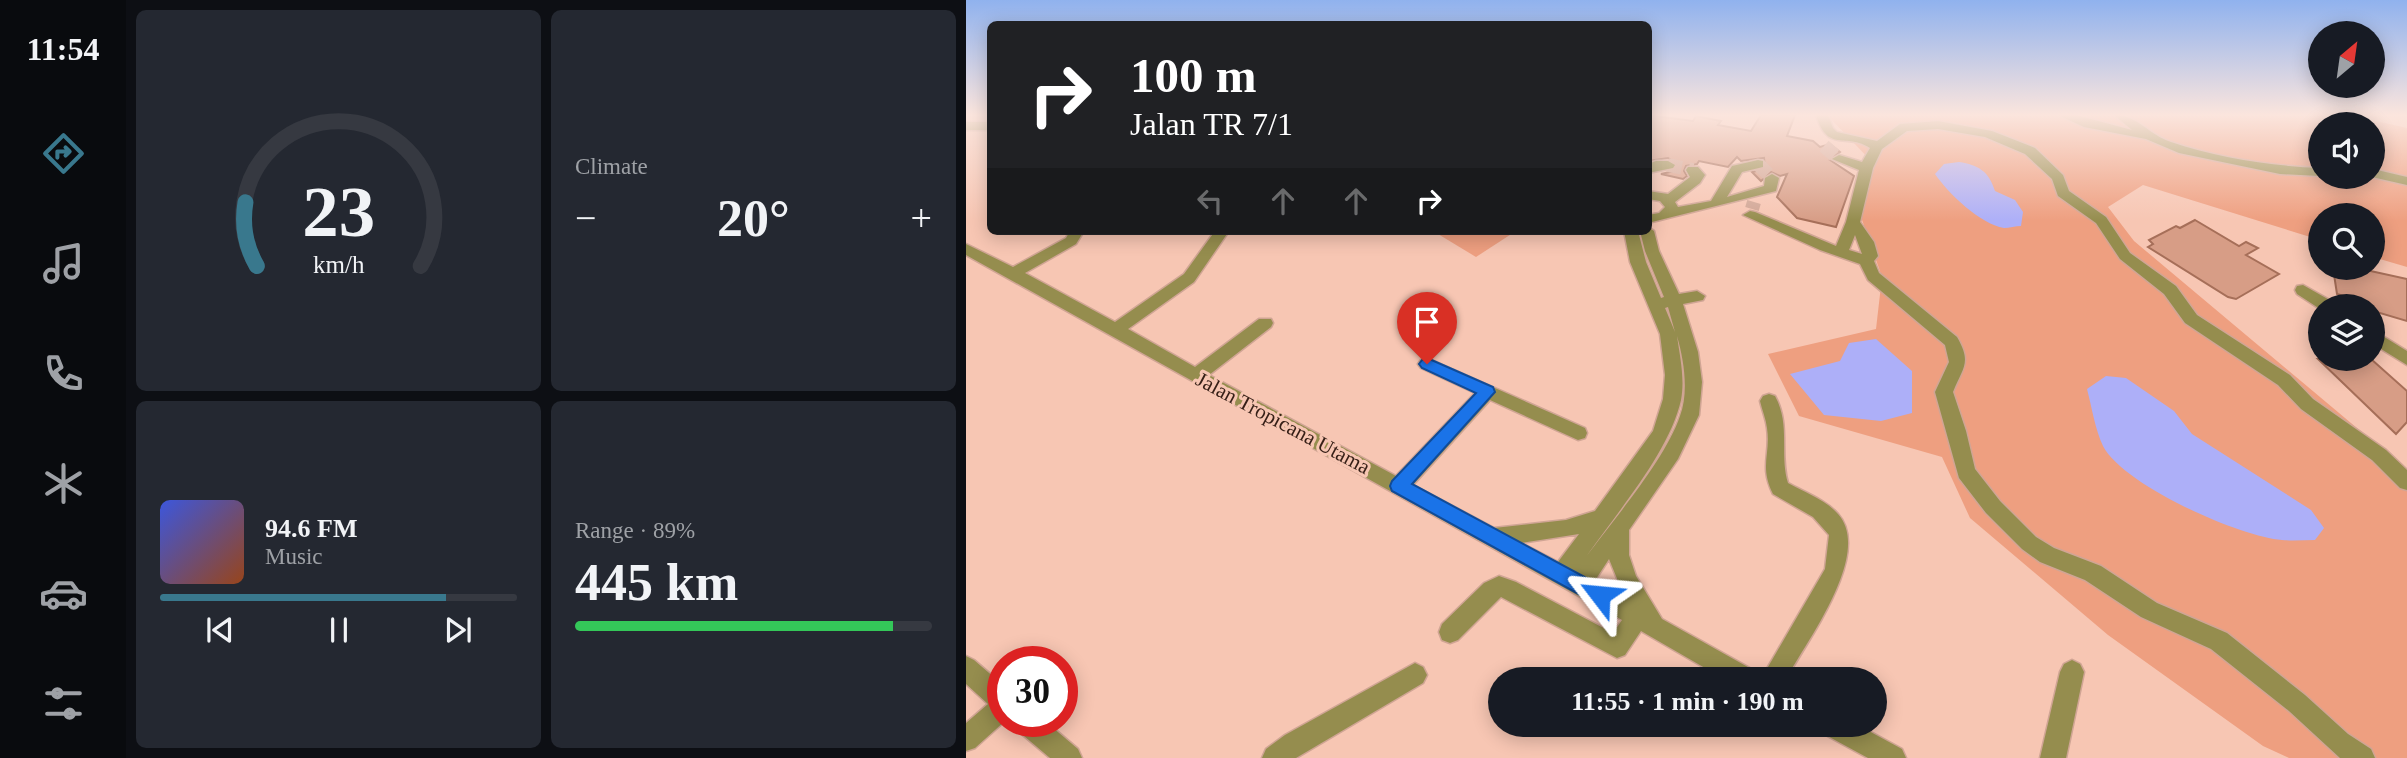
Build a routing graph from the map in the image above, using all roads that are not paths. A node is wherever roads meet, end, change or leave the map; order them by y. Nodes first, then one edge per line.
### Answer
1 (1875, 150) edge
2 (2026, 150) edge
3 (2185, 150) edge
4 (1839, 159) tunnel mouth
5 (1758, 164) dead end
6 (1668, 165) tunnel mouth
7 (1652, 168) edge
8 (1693, 170) dead end
9 (1866, 170) junction
10 (2308, 171) edge
11 (2385, 176) edge
12 (1772, 178) dead end
13 (2407, 181) edge
14 (1652, 194) edge
15 (1717, 202) junction
16 (1670, 206) junction
17 (1750, 208) junction
18 (1652, 222) edge
19 (1846, 229) junction
20 (1075, 235) edge
21 (1219, 235) edge
22 (1632, 235) edge
23 (1650, 235) edge
24 (1825, 247) junction
25 (966, 249) edge
26 (1841, 251) junction
27 (1866, 261) junction
28 (1014, 273) junction
29 (2303, 290) dead end
30 (2309, 294) edge
31 (1697, 296) dead end
32 (1665, 303) junction
33 (1265, 323) dead end
34 (1114, 331) junction
35 (2385, 344) edge
36 (2407, 359) edge
37 (1427, 364) dead end
38 (1195, 376) junction
39 (1487, 392) junction
40 (1769, 401) dead end
41 (1578, 433) dead end
42 (2407, 482) edge
43 (1399, 486) junction
44 (1611, 523) junction
45 (1493, 536) junction
46 (1572, 580) junction
47 (1646, 621) junction
48 (1450, 632) dead end
49 (1726, 667) edge
50 (1780, 667) edge
51 (966, 668) edge
52 (2072, 672) dead end
53 (1415, 675) dead end
54 (987, 687) edge
55 (987, 721) edge
56 (1045, 737) edge
57 (1855, 737) edge
58 (966, 739) edge
59 (1069, 758) edge
60 (1275, 758) edge
61 (1893, 758) edge
62 (2053, 758) edge
63 (2362, 758) edge

1 - 9 street
2 - 42 street
3 - 10 street
4 - 9 street
5 - 15 street
6 - 7 street
8 - 16 street
9 - 19 street
11 - 13 street
12 - 17 street
14 - 16 street
15 - 16 street
15 - 17 street
16 - 18 street
17 - 24 street
19 - 24 street
19 - 26 street
19 - 27 street
20 - 28 street
21 - 34 street
22 - 32 street
23 - 32 street
24 - 26 street
25 - 28 street, Jalan Tropicana Utama
26 - 27 street
27 - 63 street
28 - 34 street, Jalan Tropicana Utama
29 - 30 street
31 - 32 street
32 - 44 street
33 - 38 street
34 - 38 street, Jalan Tropicana Utama
35 - 36 street
37 - 39 street
38 - 43 street, Jalan Tropicana Utama
39 - 41 street
39 - 43 street
40 - 50 street
43 - 45 street, Jalan Tropicana Utama
44 - 45 street
44 - 46 street
44 - 47 street
45 - 46 street, Jalan Tropicana Utama
46 - 47 street, Jalan Tropicana Utama
47 - 48 street
47 - 49 street, Jalan Tropicana Utama
51 - 54 street
52 - 62 street
53 - 60 street
55 - 58 street
56 - 59 street
57 - 61 street

